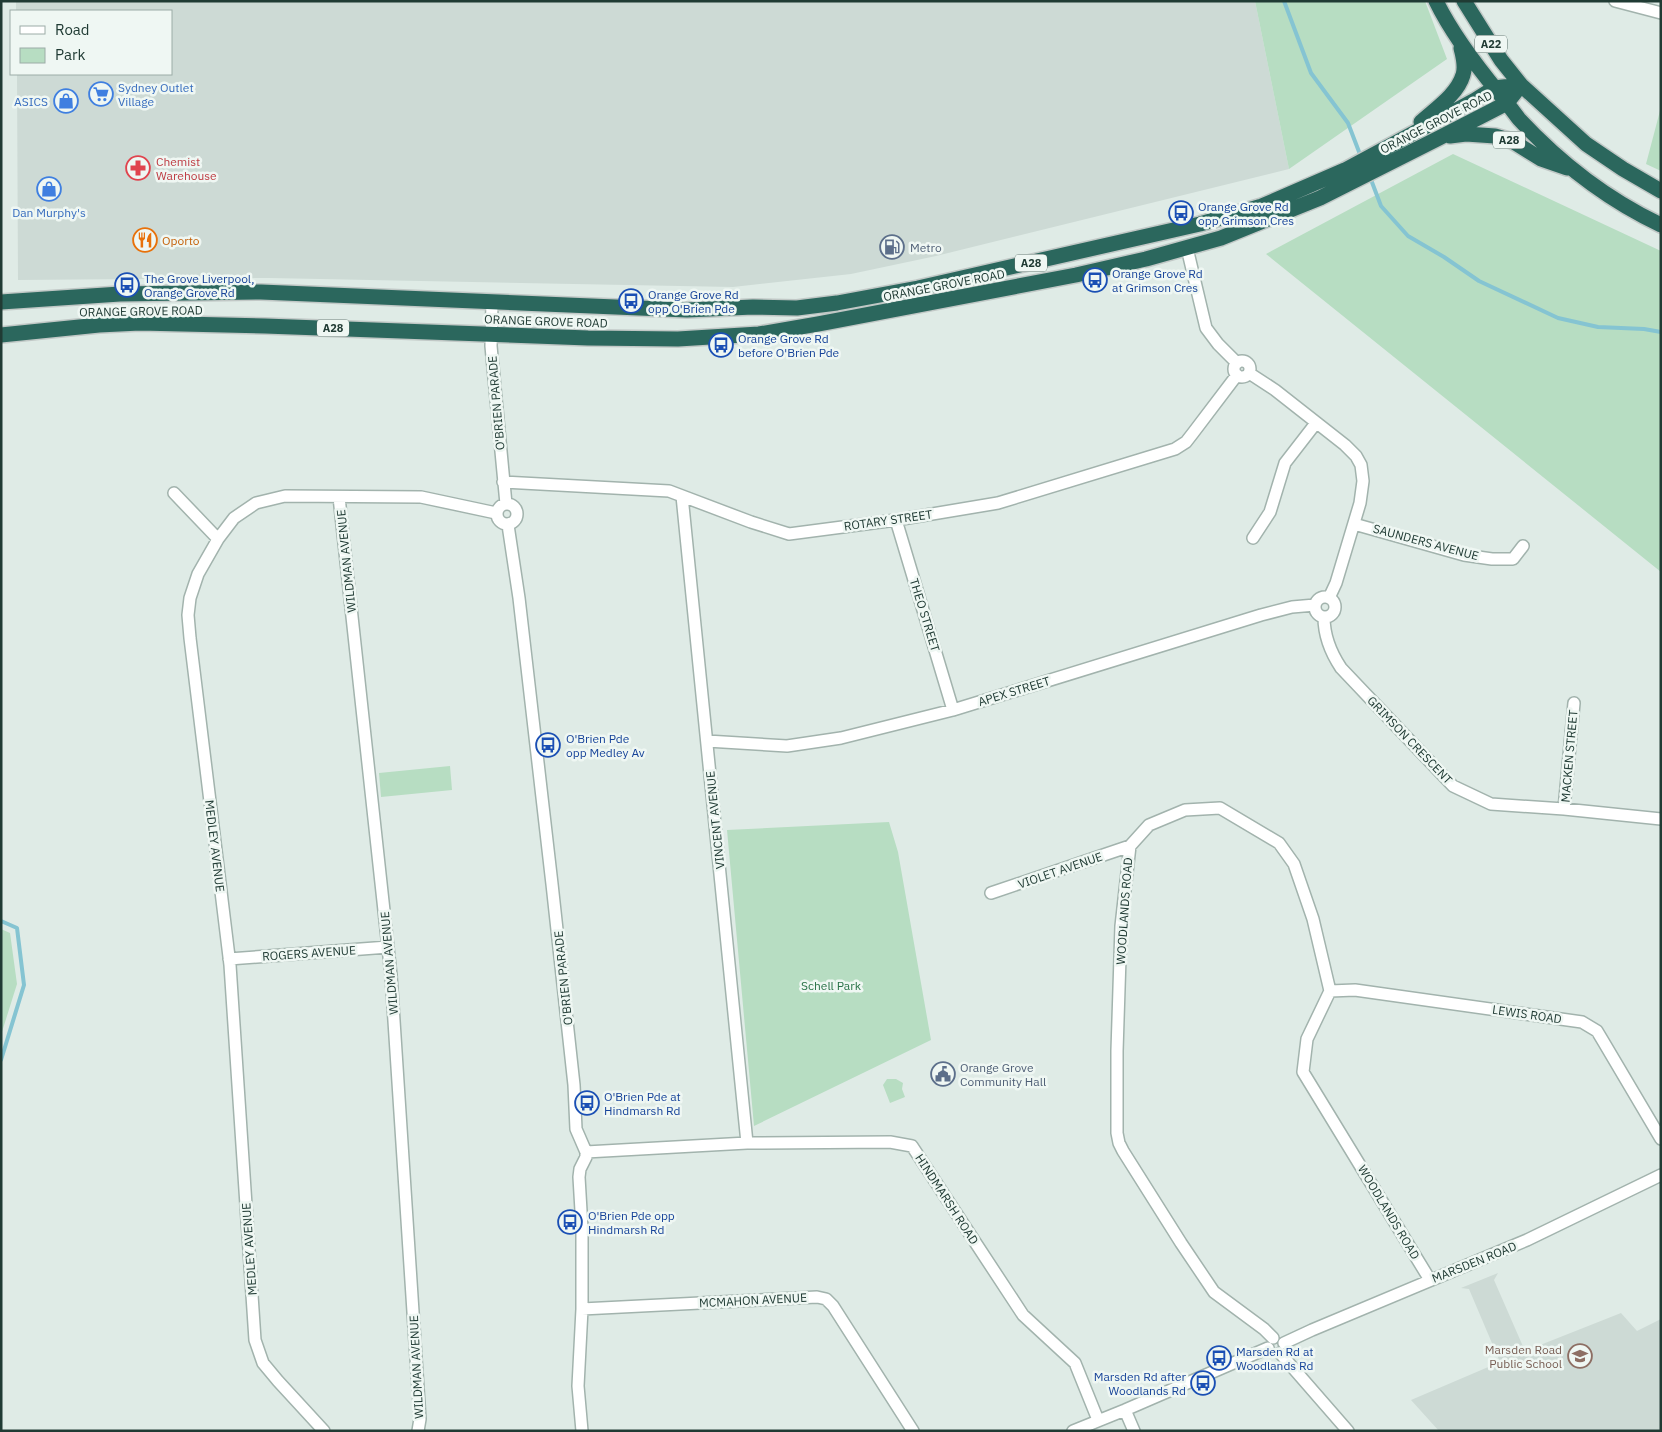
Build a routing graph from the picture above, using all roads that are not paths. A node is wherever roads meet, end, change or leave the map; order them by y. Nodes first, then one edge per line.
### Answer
1 (1436, 1) edge
2 (1464, 1) edge
3 (1615, 1) edge
4 (1661, 13) edge
5 (1460, 42) junction
6 (1520, 85) junction
7 (1494, 88) junction
8 (1507, 102) junction
9 (1439, 138) junction
10 (1401, 140) junction
11 (1378, 161) junction
12 (1573, 170) junction
13 (1349, 175) junction
14 (1661, 191) edge
15 (1661, 225) edge
16 (1187, 248) junction
17 (1, 302) edge
18 (492, 303) junction
19 (490, 334) junction
20 (1, 335) edge
21 (1243, 374) junction
22 (1316, 423) junction
23 (503, 482) junction
24 (174, 492) dead end
25 (682, 496) junction
26 (339, 497) junction
27 (506, 504) junction
28 (496, 513) junction
29 (896, 520) junction
30 (1354, 524) junction
31 (508, 525) junction
32 (1253, 538) dead end
33 (218, 539) junction
34 (1523, 546) dead end
35 (1329, 598) junction
36 (1315, 605) junction
37 (1324, 617) junction
38 (1574, 703) dead end
39 (953, 710) junction
40 (707, 741) junction
41 (1564, 809) junction
42 (1661, 819) edge
43 (1130, 846) junction
44 (991, 893) dead end
45 (388, 947) junction
46 (229, 959) junction
47 (1330, 991) junction
48 (1661, 1139) edge
49 (747, 1144) junction
50 (586, 1152) junction
51 (1661, 1175) edge
52 (1430, 1280) junction
53 (582, 1309) junction
54 (1270, 1343) junction
55 (1282, 1348) junction
56 (1125, 1410) junction
57 (1098, 1420) junction
58 (324, 1431) edge
59 (418, 1431) edge
60 (582, 1431) edge
61 (913, 1431) edge
62 (1073, 1431) edge
63 (1134, 1431) edge
64 (1348, 1431) edge

1 - 5 highway, A22
2 - 6 highway, A22
3 - 4 street
5 - 7 highway, A22
5 - 10 highway
6 - 7 highway, ORANGE GROVE ROAD / A28
6 - 8 highway, ORANGE GROVE ROAD
6 - 14 highway
7 - 8 highway, A22
7 - 10 highway, ORANGE GROVE ROAD / A28
8 - 9 highway, ORANGE GROVE ROAD
8 - 12 highway, A22
9 - 11 highway, ORANGE GROVE ROAD / A28
9 - 12 highway, A28
10 - 11 highway, ORANGE GROVE ROAD / A28
11 - 13 highway, ORANGE GROVE ROAD / A28
12 - 15 highway, A28
13 - 16 highway, ORANGE GROVE ROAD / A28
13 - 18 highway, ORANGE GROVE ROAD / A28
16 - 19 highway, ORANGE GROVE ROAD / A28
16 - 21 street
17 - 18 highway, ORANGE GROVE ROAD / A28
18 - 19 street, O'BRIEN PARADE
19 - 20 highway, ORANGE GROVE ROAD / A28
19 - 23 street, O'BRIEN PARADE
21 - 22 street
21 - 29 street, ROTARY STREET
22 - 30 street
22 - 32 street
23 - 25 street, ROTARY STREET
23 - 27 street, O'BRIEN PARADE
24 - 33 street
25 - 29 street, ROTARY STREET
25 - 40 street, VINCENT AVENUE
26 - 28 street, MEDLEY AVENUE
26 - 33 street, MEDLEY AVENUE
26 - 45 street, WILDMAN AVENUE
27 - 28 street
27 - 31 street
28 - 31 street
29 - 39 street, THEO STREET
30 - 34 street, SAUNDERS AVENUE
30 - 35 street
31 - 50 street, O'BRIEN PARADE
33 - 46 street, MEDLEY AVENUE
35 - 36 street
35 - 37 street
36 - 37 street
36 - 39 street, APEX STREET
37 - 41 street, GRIMSON CRESCENT
38 - 41 street, MACKEN STREET
39 - 40 street, APEX STREET
40 - 49 street, VINCENT AVENUE
41 - 42 street, GRIMSON CRESCENT
43 - 44 street, VIOLET AVENUE
43 - 47 street, WOODLANDS ROAD
43 - 54 street, WOODLANDS ROAD
45 - 46 street, ROGERS AVENUE
45 - 59 street, WILDMAN AVENUE
46 - 58 street, MEDLEY AVENUE
47 - 48 street, LEWIS ROAD
47 - 52 street, WOODLANDS ROAD
49 - 50 street, HINDMARSH ROAD
49 - 57 street, HINDMARSH ROAD
50 - 53 street
51 - 52 street, MARSDEN ROAD
52 - 55 street, MARSDEN ROAD
53 - 60 street
53 - 61 street, MCMAHON AVENUE
54 - 55 street, WOODLANDS ROAD
54 - 56 street
55 - 64 street
56 - 57 street
56 - 63 street
57 - 62 street

